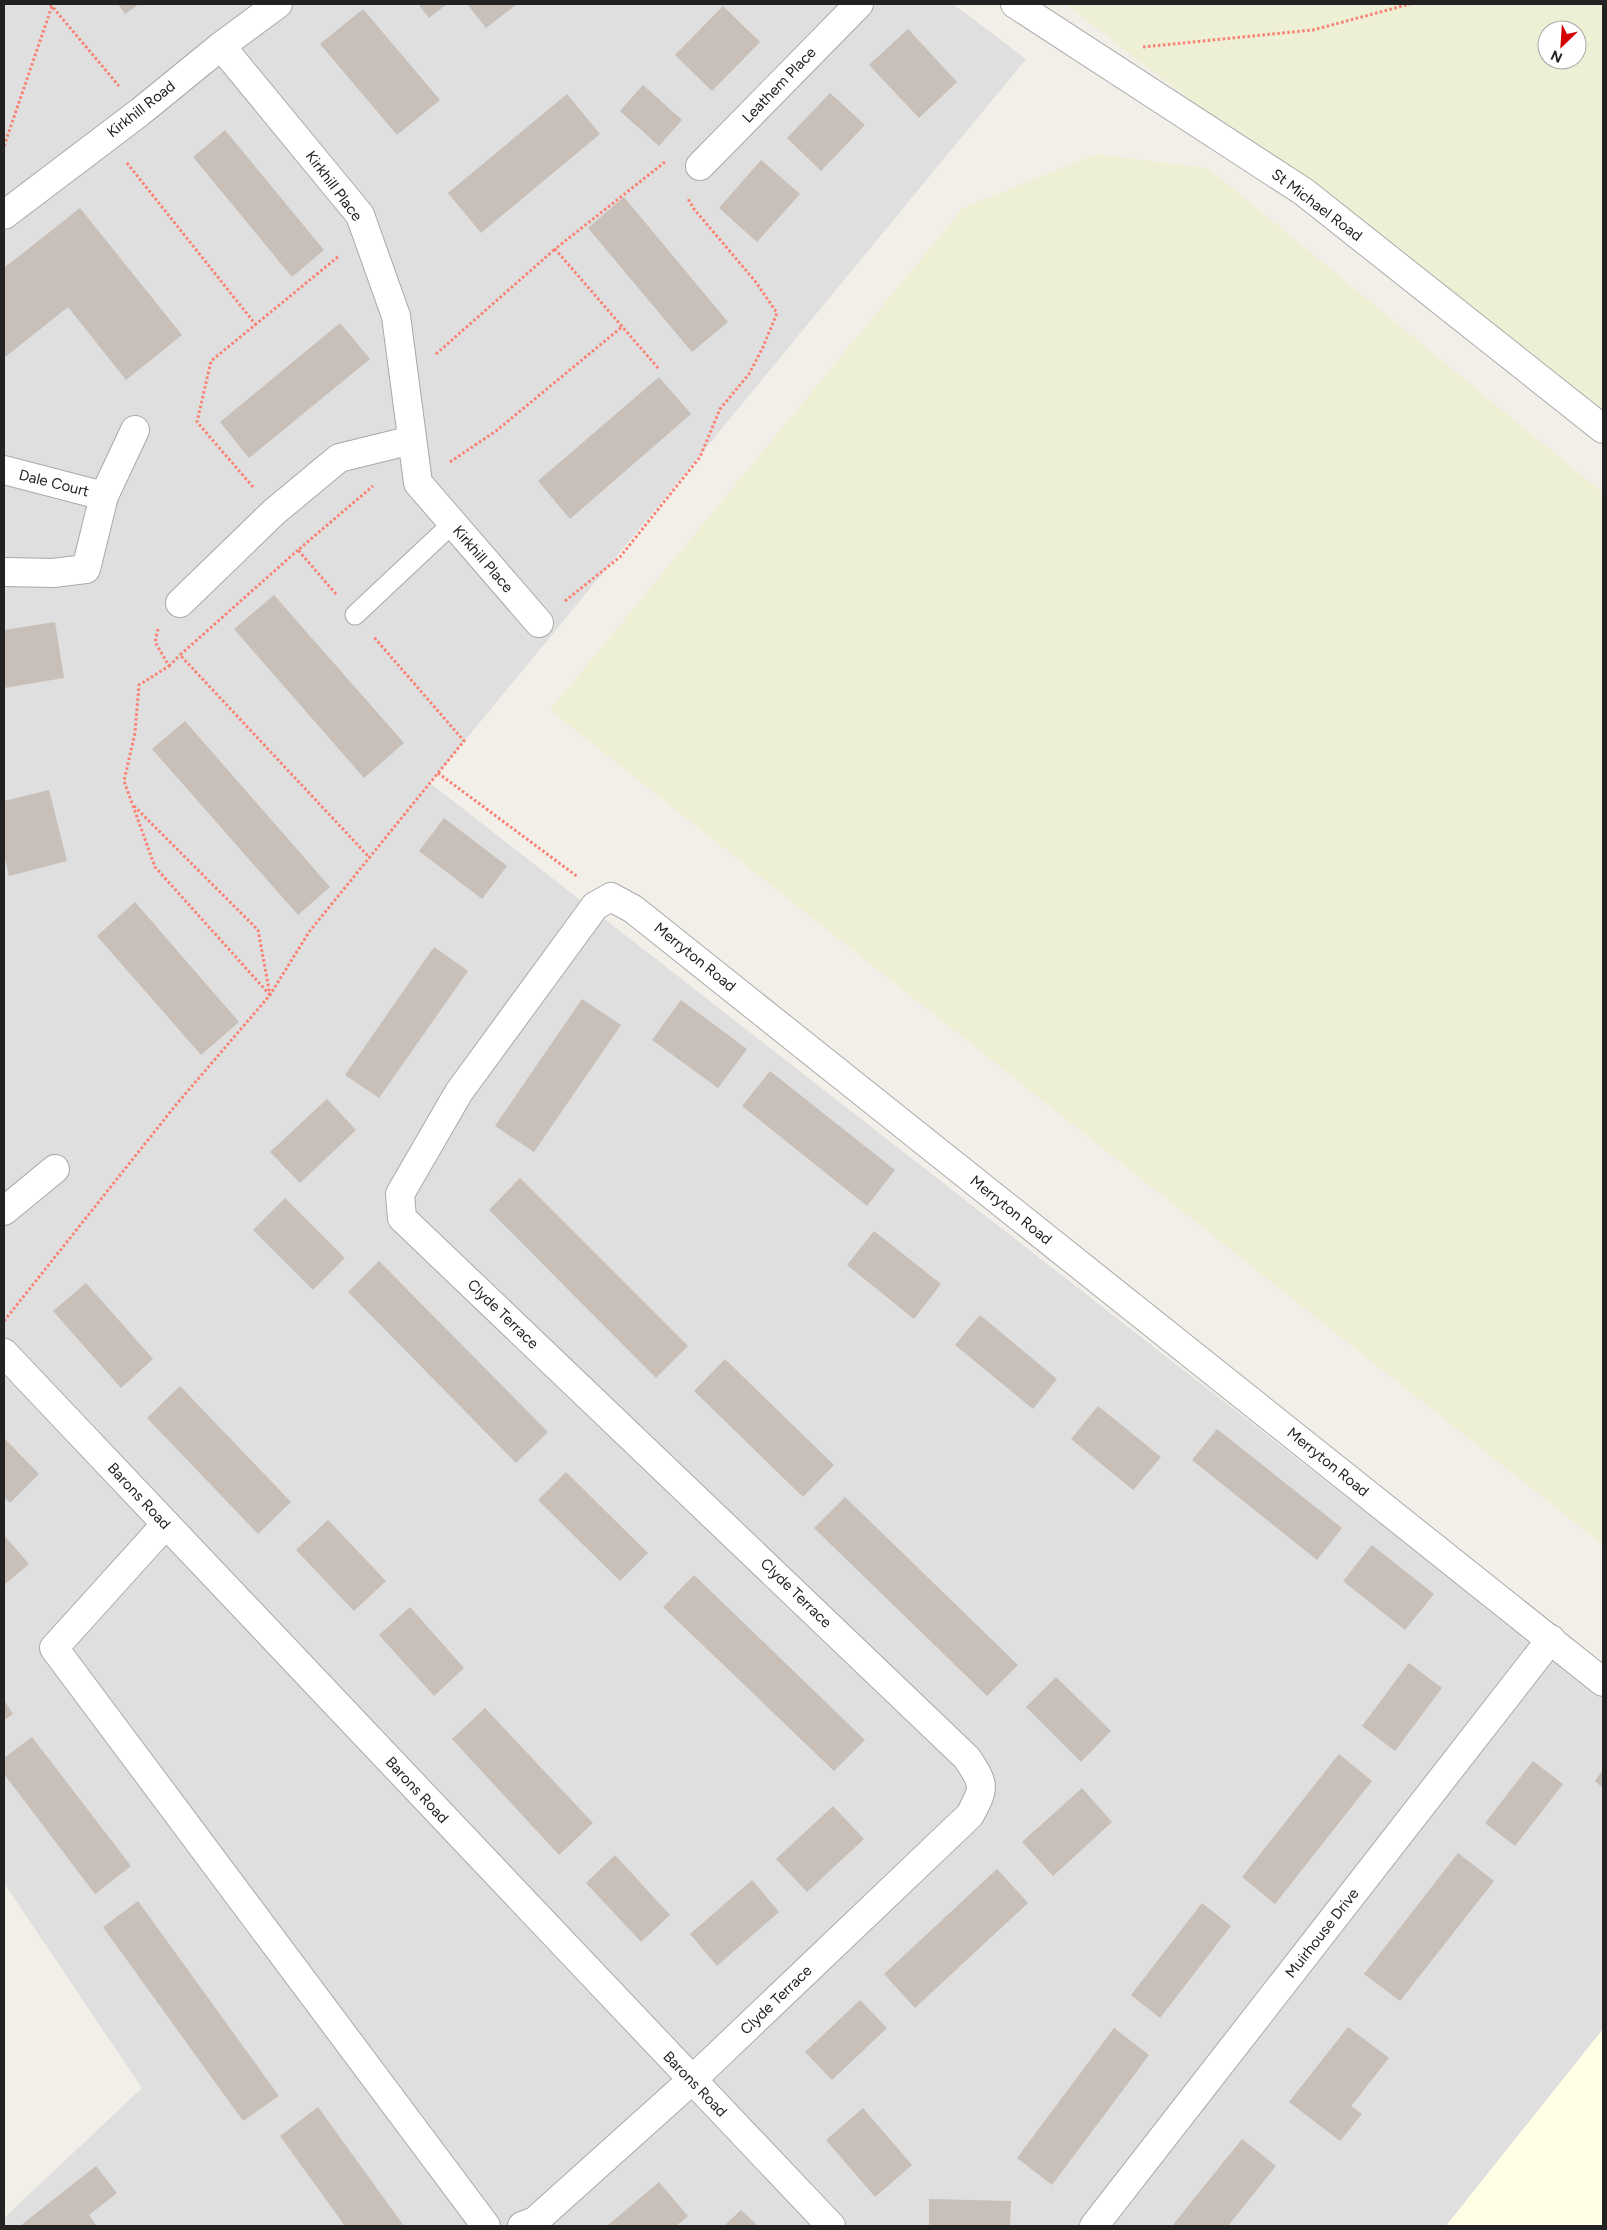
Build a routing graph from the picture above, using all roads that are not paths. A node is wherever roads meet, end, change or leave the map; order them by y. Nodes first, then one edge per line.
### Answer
1 (278, 4) edge
2 (859, 4) edge
3 (1015, 4) edge
4 (221, 46) junction
5 (700, 166) dead end
6 (4, 215) edge
7 (1603, 429) edge
8 (136, 430) dead end
9 (412, 440) junction
10 (4, 470) edge
11 (104, 496) junction
12 (452, 524) junction
13 (4, 572) edge
14 (180, 603) road end
15 (355, 616) road end
16 (538, 623) road end
17 (459, 1092) joint
18 (55, 1169) dead end
19 (4, 1211) edge
20 (4, 1353) edge
21 (166, 1524) junction
22 (1550, 1639) junction
23 (1603, 1682) edge
24 (692, 2080) junction
25 (486, 2226) edge
26 (522, 2226) edge
27 (831, 2226) edge
28 (1094, 2226) edge

1 - 4 street, Kirkhill Road
2 - 5 street, Leathem Place
3 - 7 street, St Michael Road
4 - 6 street, Kirkhill Road
4 - 9 street, Kirkhill Place
8 - 11 street, Dale Court
9 - 12 street, Kirkhill Place
9 - 14 street
10 - 11 street, Dale Court
11 - 13 street, Dale Court
12 - 15 lane
12 - 16 street, Kirkhill Place
17 - 22 street, Merryton Road
17 - 24 street, Clyde Terrace
18 - 19 street
20 - 21 street, Barons Road
21 - 24 street, Barons Road
21 - 25 street
22 - 23 street, Merryton Road
22 - 28 street, Muirhouse Drive
24 - 26 street, Clyde Terrace
24 - 27 street, Barons Road

